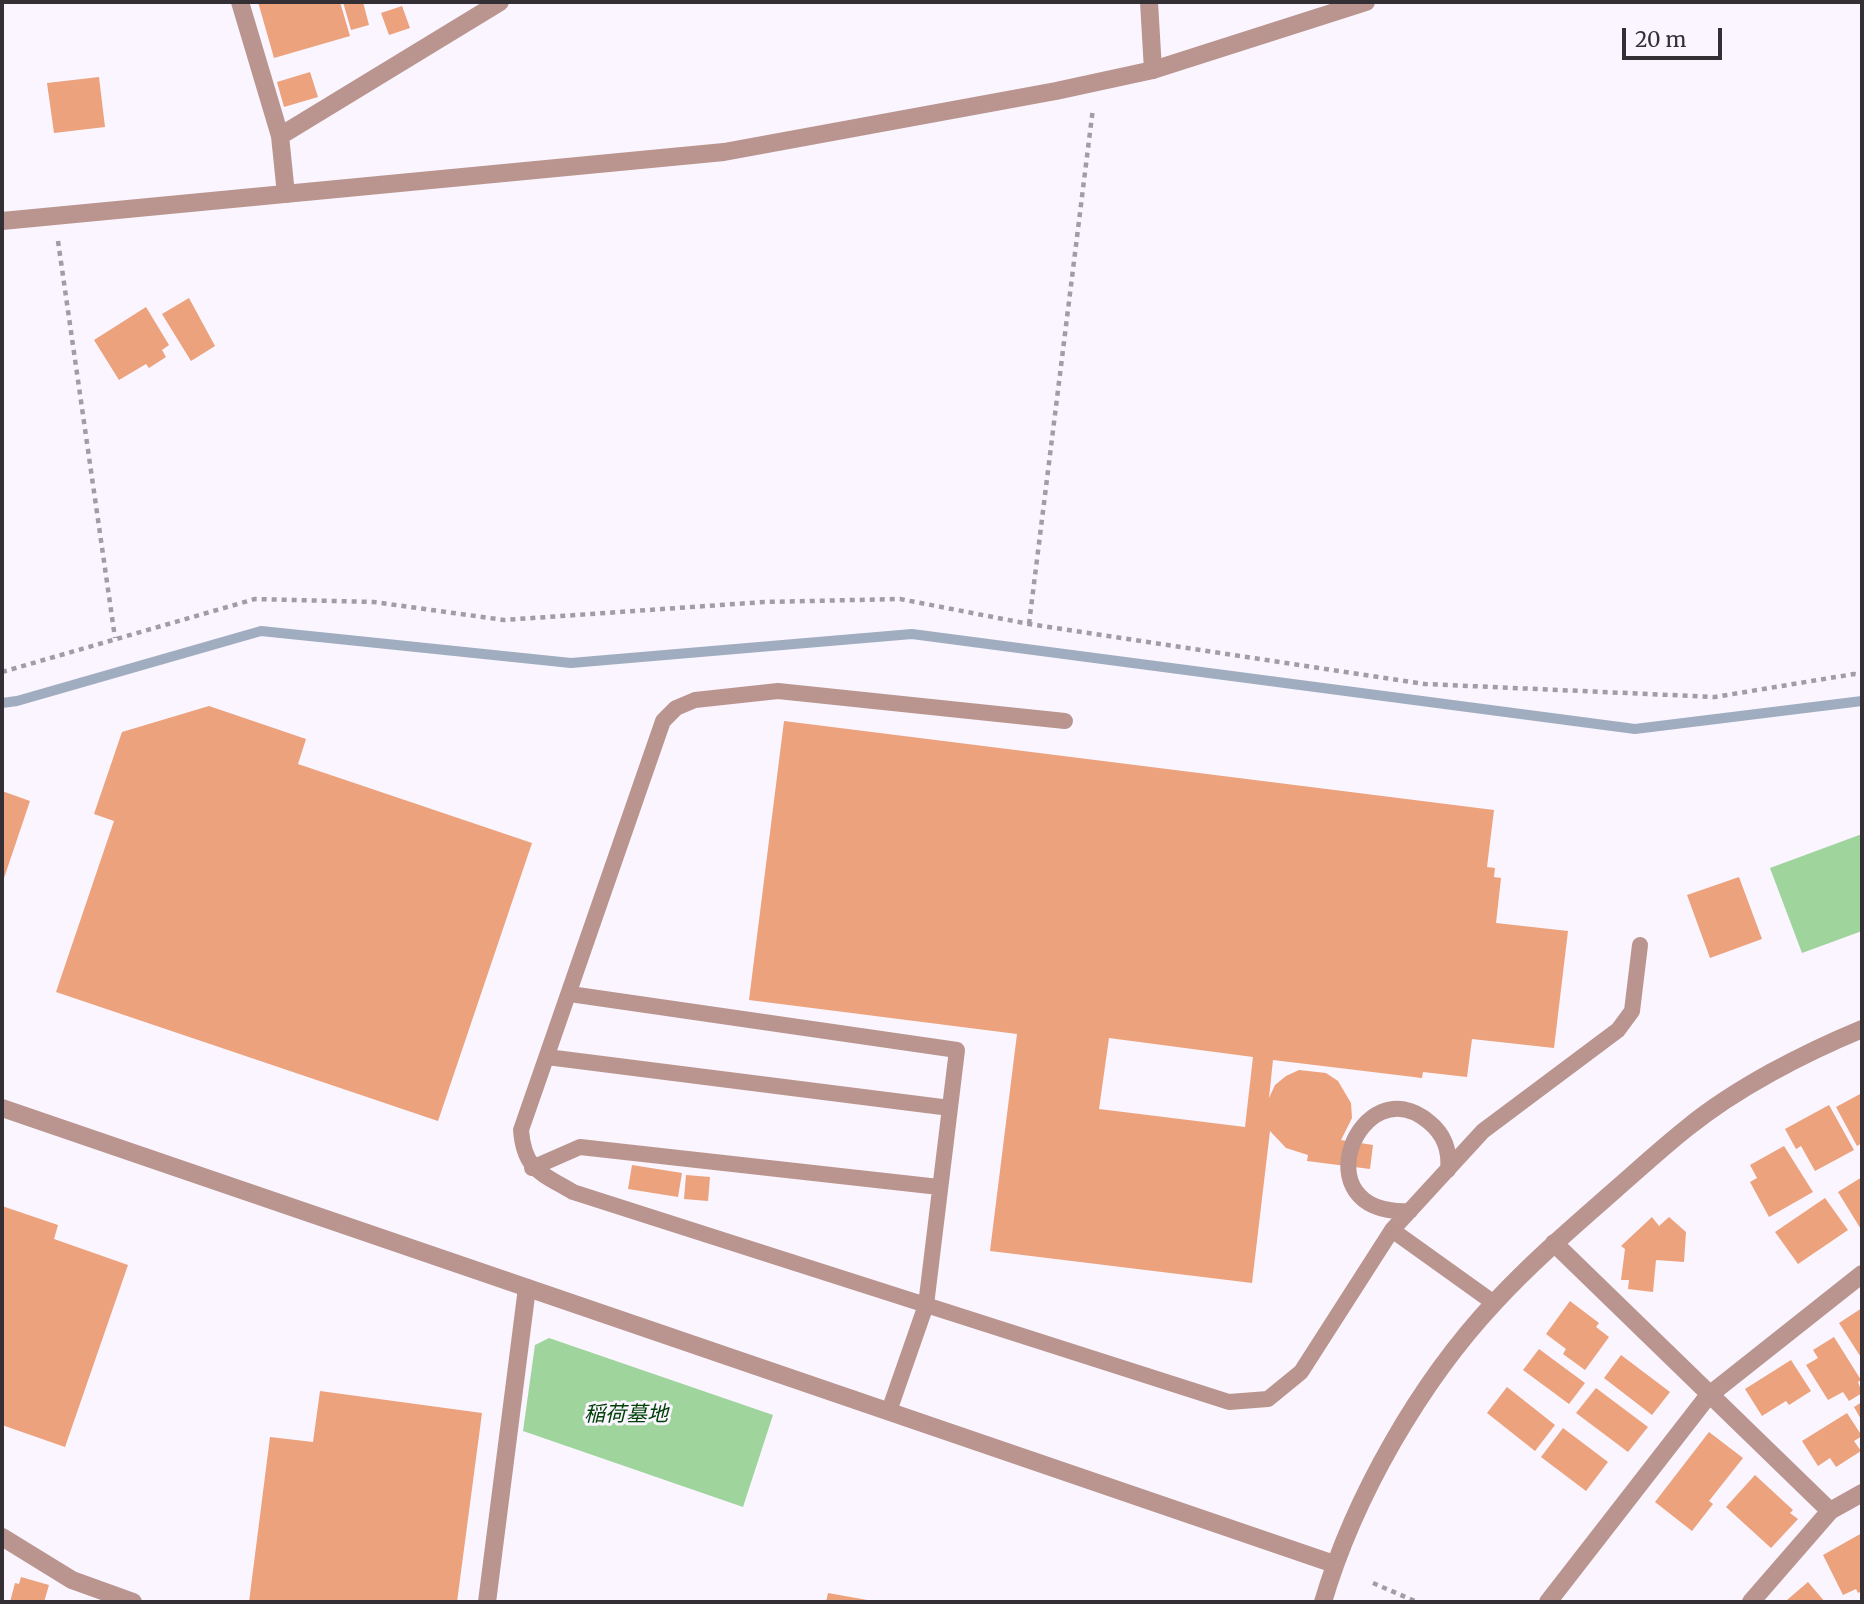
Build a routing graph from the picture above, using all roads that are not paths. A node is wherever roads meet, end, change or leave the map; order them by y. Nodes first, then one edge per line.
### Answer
1 (240, 2) edge
2 (500, 2) edge
3 (1149, 2) edge
4 (1366, 2) edge
5 (1153, 70) junction
6 (280, 136) junction
7 (286, 194) junction
8 (2, 221) edge
9 (1065, 721) dead end
10 (1640, 945) dead end
11 (570, 994) junction
12 (1862, 1029) edge
13 (547, 1056) junction
14 (2, 1108) edge
15 (950, 1108) junction
16 (531, 1168) junction
17 (1448, 1170) junction
18 (939, 1187) junction
19 (1410, 1210) junction
20 (1392, 1230) junction
21 (1554, 1243) junction
22 (1862, 1274) edge
23 (527, 1288) junction
24 (1494, 1303) junction
25 (926, 1305) junction
26 (1708, 1395) junction
27 (889, 1411) junction
28 (1862, 1493) edge
29 (1830, 1511) junction
30 (2, 1537) edge
31 (1334, 1564) junction
32 (134, 1602) edge
33 (487, 1602) edge
34 (1323, 1602) edge
35 (1548, 1602) edge
36 (1751, 1602) edge

1 - 6 street
2 - 6 street
3 - 5 street
4 - 5 street
5 - 7 street
6 - 7 street
7 - 8 street
9 - 11 lane
10 - 17 lane
11 - 13 lane
11 - 15 lane
12 - 21 street
13 - 15 lane
13 - 16 lane
14 - 23 street
15 - 18 lane
16 - 18 lane
16 - 25 lane
17 - 19 lane
17 - 19 lane
18 - 25 lane
19 - 20 lane
20 - 24 lane
20 - 25 lane
21 - 24 street
21 - 26 street
22 - 26 street
23 - 27 street
23 - 33 street
24 - 31 street
25 - 27 lane
26 - 29 street
26 - 35 street
27 - 31 street
28 - 29 street
29 - 36 street
30 - 32 street
31 - 34 street

